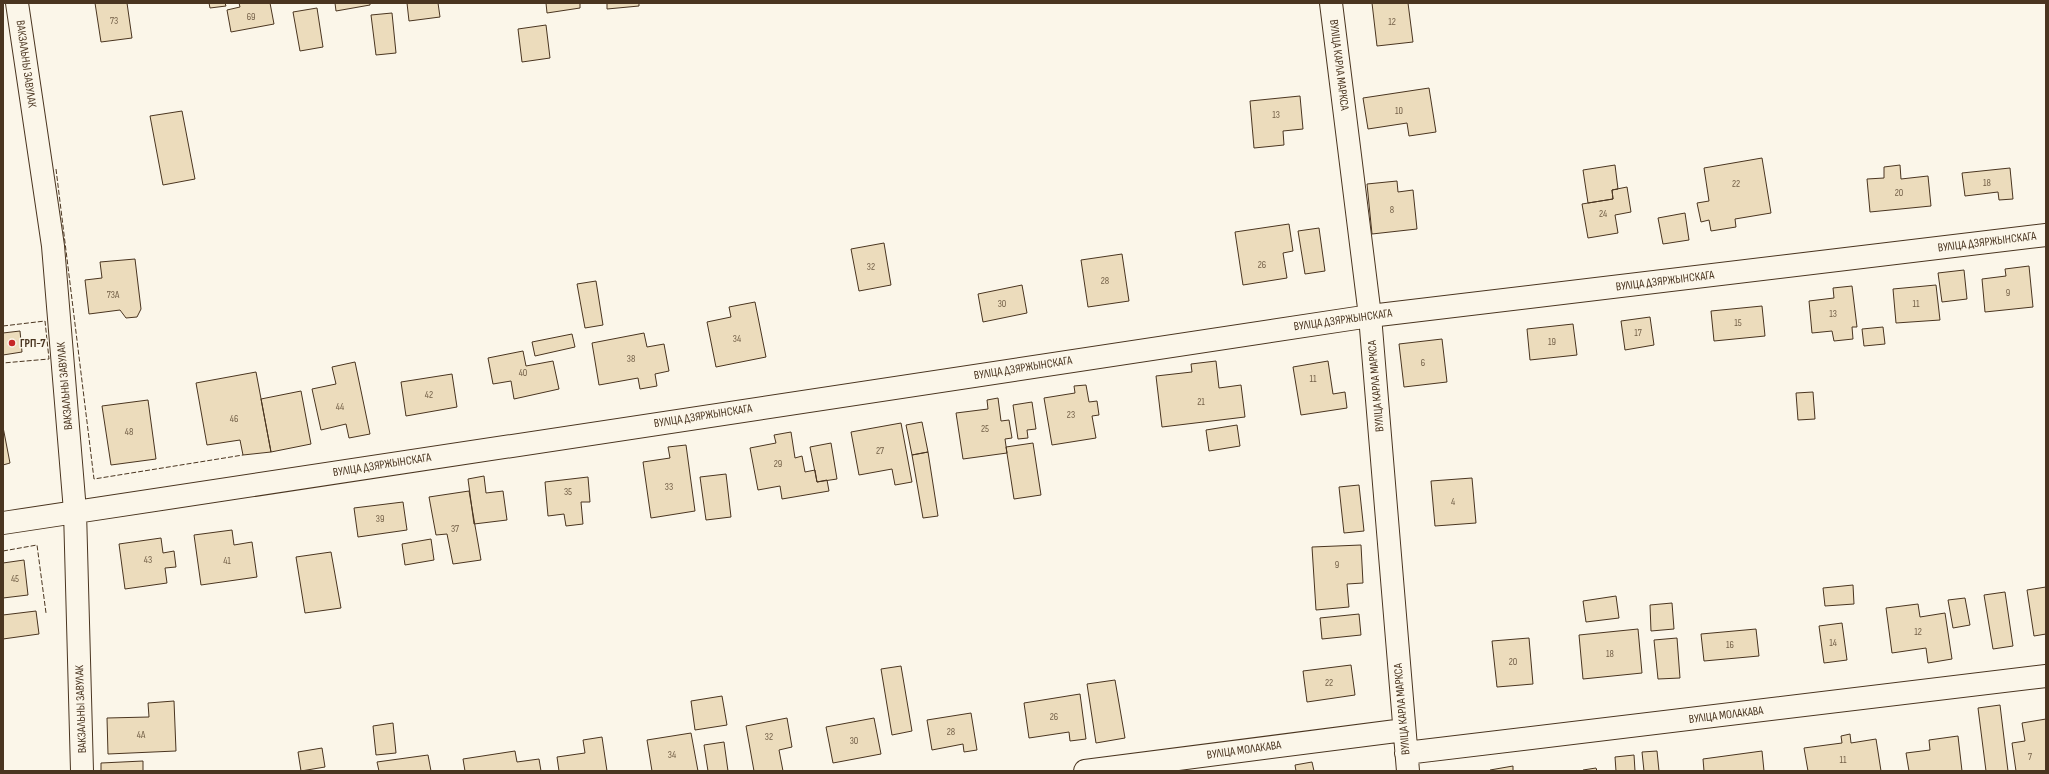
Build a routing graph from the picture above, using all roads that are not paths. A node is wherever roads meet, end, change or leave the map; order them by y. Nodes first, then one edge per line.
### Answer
1 (17, 3) edge
2 (1331, 3) edge
3 (2046, 235) edge
4 (1370, 316) junction
5 (75, 511) junction
6 (3, 523) edge
7 (2046, 676) edge
8 (1404, 730) junction
9 (1407, 762) edge
10 (82, 771) edge
11 (1085, 771) edge

1 - 5 street, ВАКЗАЛЬНЫ ЗАВУЛАК
2 - 4 street, ВУЛІЦА КАРЛА МАРКСА
3 - 4 street, ВУЛІЦА ДЗЯРЖЫНСКАГА
4 - 5 street, ВУЛІЦА ДЗЯРЖЫНСКАГА
4 - 8 street, ВУЛІЦА КАРЛА МАРКСА
5 - 6 street, ВУЛІЦА ДЗЯРЖЫНСКАГА
5 - 10 street, ВАКЗАЛЬНЫ ЗАВУЛАК
7 - 9 street, ВУЛІЦА МОЛАКАВА
8 - 9 street, ВУЛІЦА КАРЛА МАРКСА
8 - 11 street, ВУЛІЦА МОЛАКАВА

